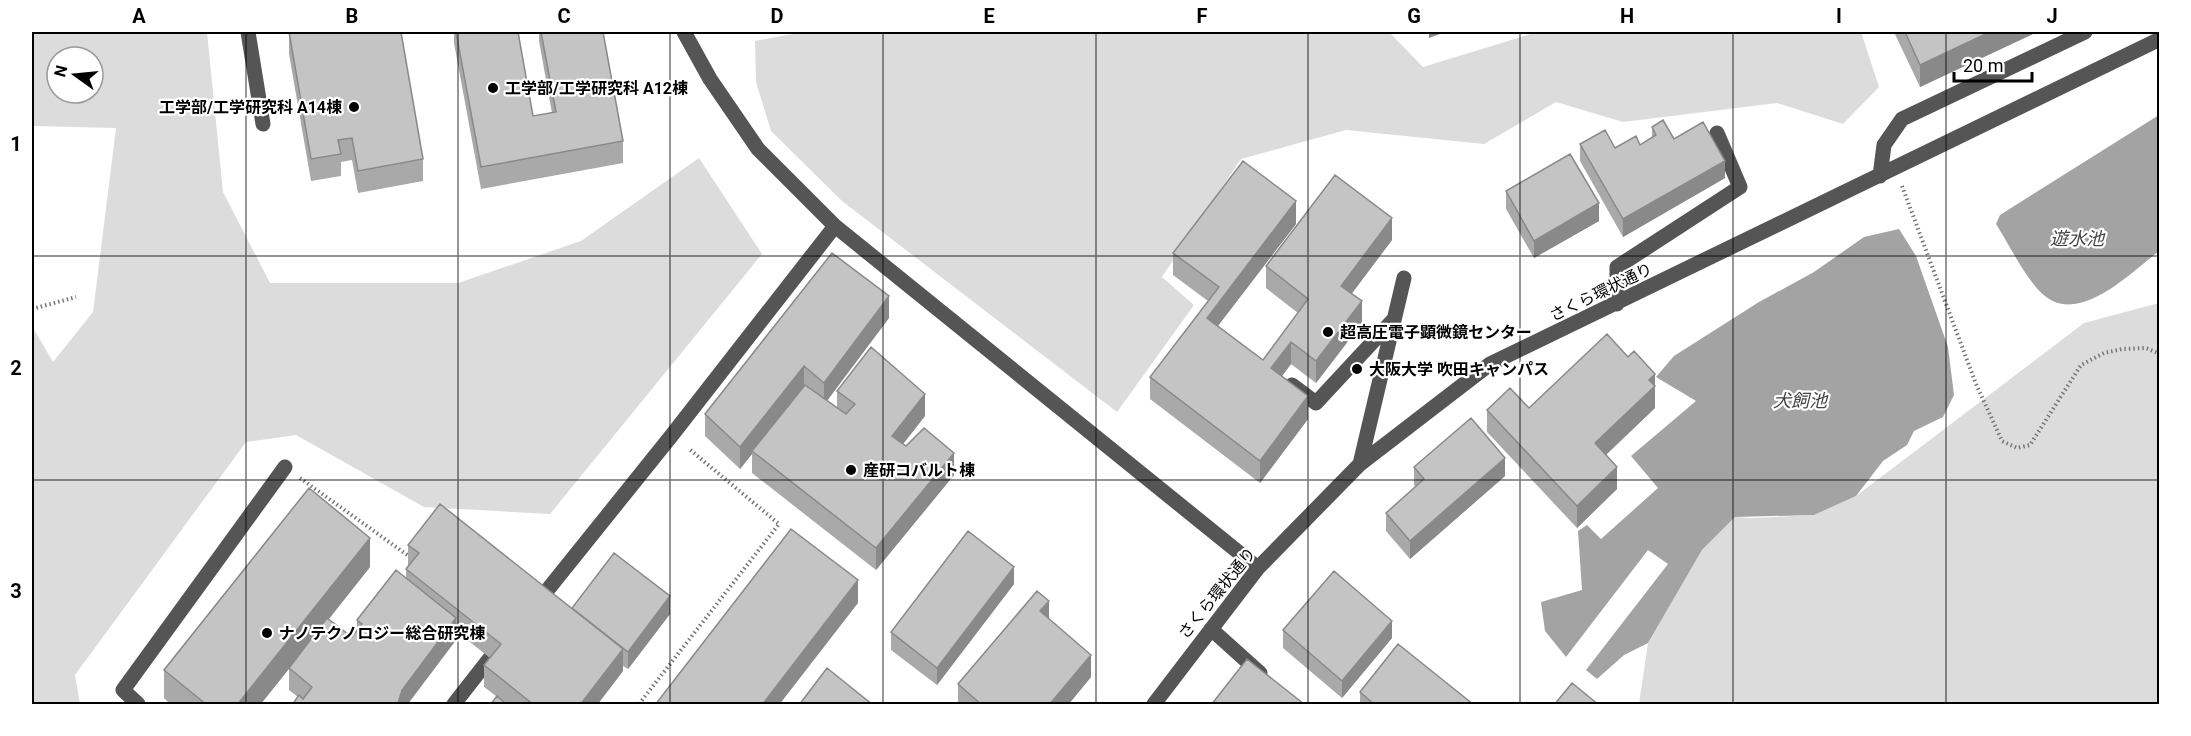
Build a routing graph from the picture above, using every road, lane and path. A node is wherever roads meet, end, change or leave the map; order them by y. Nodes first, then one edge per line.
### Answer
1 (248, 32) edge
2 (684, 32) edge
3 (2085, 32) edge
4 (2160, 39) edge
5 (263, 124) dead end
6 (1717, 133) dead end
7 (1895, 168) junction
8 (1880, 176) junction
9 (834, 226) junction
10 (1404, 278) dead end
11 (76, 297) dead end
12 (1617, 304) junction
13 (32, 309) edge
14 (1394, 319) junction
15 (2160, 354) edge
16 (1287, 380) edge
17 (672, 435) junction
18 (1360, 464) junction
19 (285, 467) joint
20 (410, 557) edge
21 (1258, 568) junction
22 (537, 603) edge
23 (1211, 629) junction
24 (490, 658) edge
25 (1270, 682) edge
26 (138, 705) edge
27 (454, 705) edge
28 (639, 705) edge
29 (1154, 705) edge

1 - 5 lane
2 - 9 lane
3 - 8 lane
4 - 7 lane, さくら環状通り
6 - 12 lane
7 - 8 lane, さくら環状通り
7 - 15 path
8 - 12 lane, さくら環状通り
9 - 17 lane
9 - 21 lane
10 - 14 lane
11 - 13 path
12 - 18 lane, さくら環状通り
14 - 16 lane
14 - 18 lane
17 - 22 lane
17 - 28 path
18 - 21 lane, さくら環状通り
19 - 20 path
19 - 26 lane
21 - 23 lane, さくら環状通り
23 - 25 lane
23 - 29 lane, さくら環状通り
24 - 27 lane

